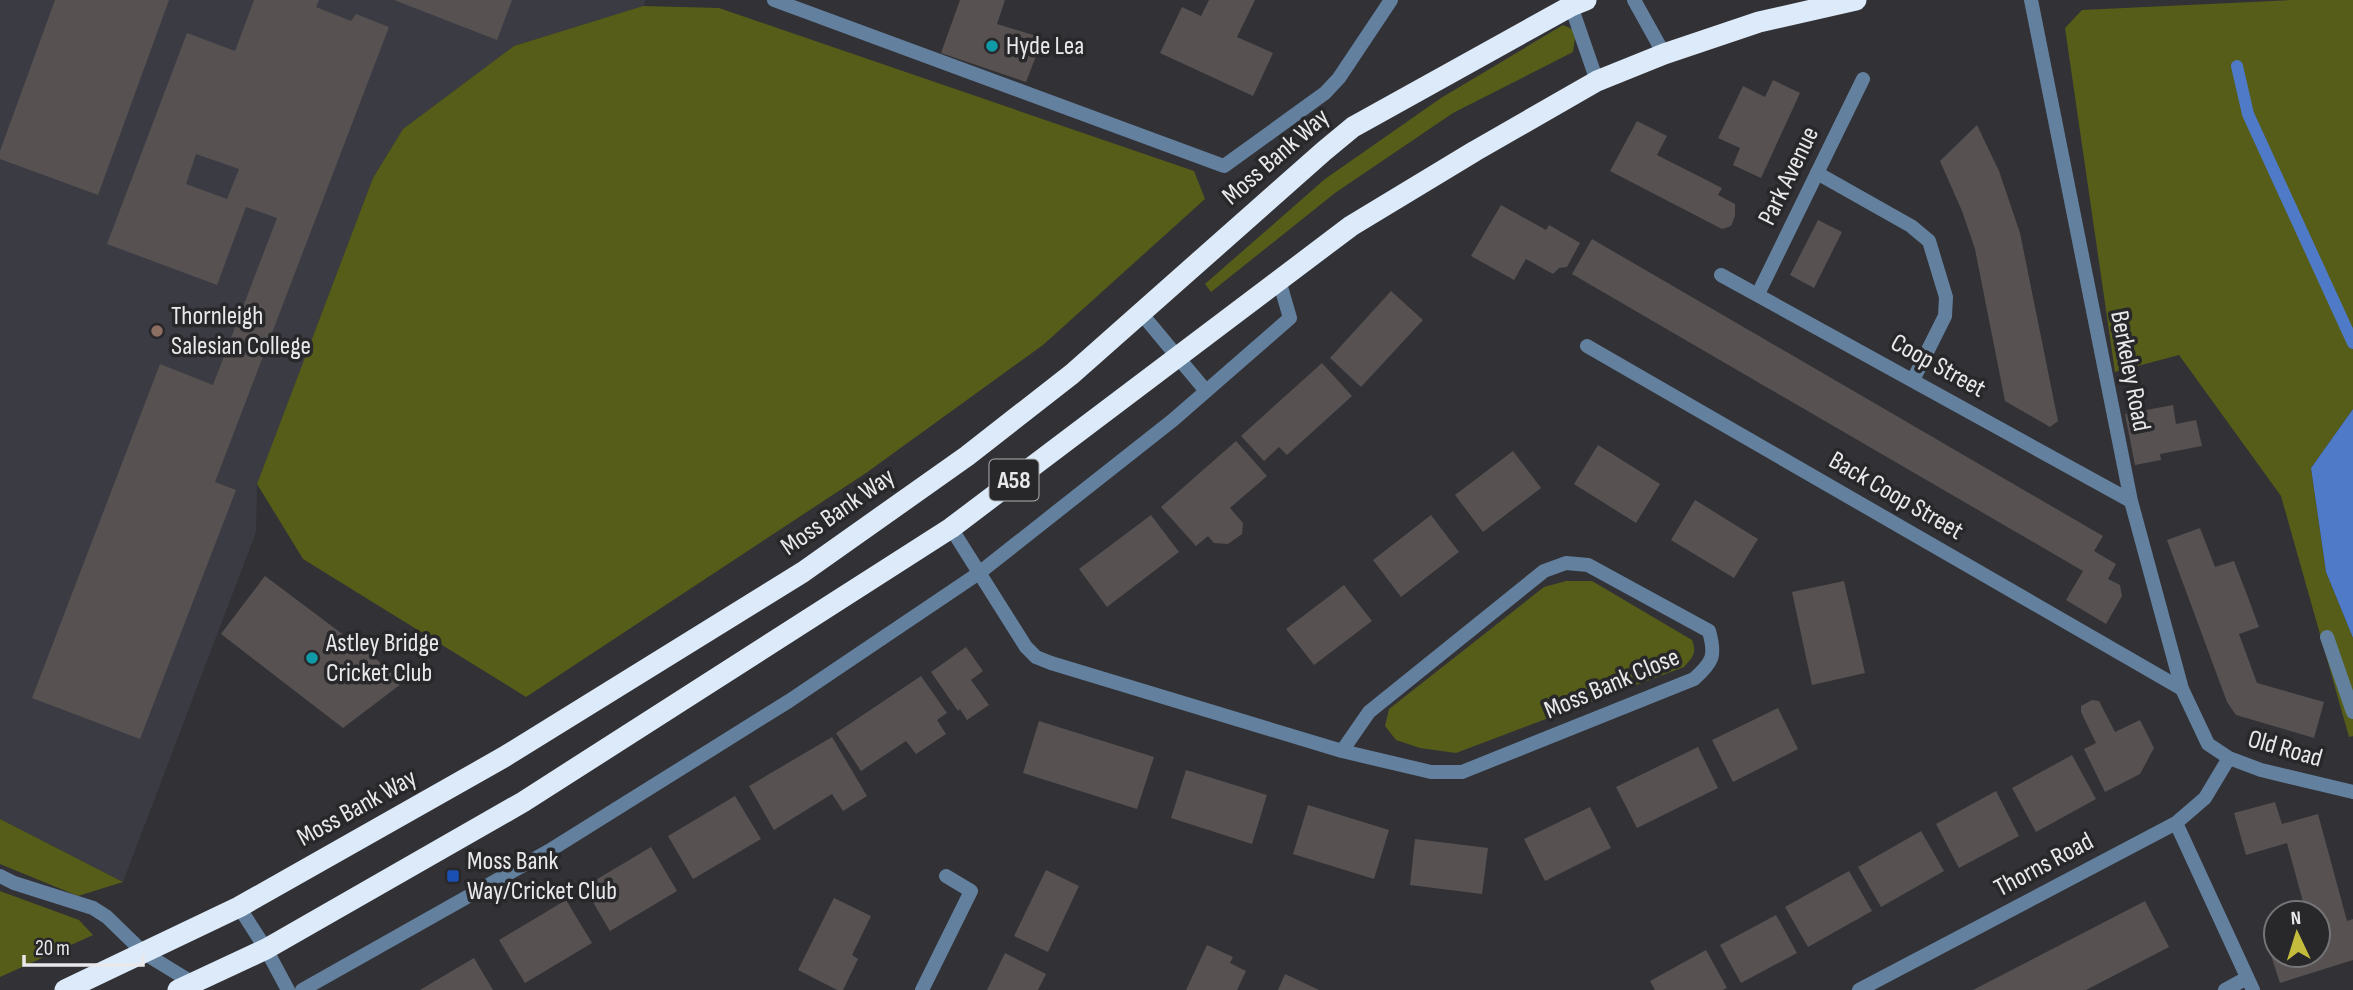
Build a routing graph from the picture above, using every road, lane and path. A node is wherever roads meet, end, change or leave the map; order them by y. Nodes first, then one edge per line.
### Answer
1 (774, 0) edge
2 (1391, 0) edge
3 (1634, 0) edge
4 (1856, 0) edge
5 (2031, 0) edge
6 (1575, 2) edge
7 (1664, 54) junction
8 (1863, 79) dead end
9 (1597, 81) junction
10 (1817, 173) junction
11 (1721, 275) dead end
12 (1279, 280) junction
13 (1758, 294) junction
14 (1141, 313) junction
15 (1587, 346) dead end
16 (1178, 357) junction
17 (1913, 380) junction
18 (1206, 391) junction
19 (2131, 501) junction
20 (951, 528) junction
21 (979, 573) junction
22 (2327, 637) dead end
23 (2182, 689) junction
24 (2353, 712) edge
25 (2208, 744) joint
26 (1342, 751) junction
27 (2229, 758) junction
28 (2353, 793) edge
29 (2176, 823) junction
30 (0, 876) edge
31 (946, 876) dead end
32 (239, 907) junction
33 (266, 949) junction
34 (144, 953) junction
35 (2250, 984) edge
36 (185, 986) edge
37 (65, 990) edge
38 (288, 990) edge
39 (302, 990) edge
40 (922, 990) edge
41 (1859, 990) edge
42 (2225, 990) edge

1 - 2 street
3 - 7 street
4 - 7 highway, A58
5 - 19 street, Berkeley Road
6 - 9 street
6 - 14 highway, Moss Bank Way / A58
7 - 9 highway, A58
8 - 10 street, Park Avenue
9 - 12 highway, A58
10 - 13 street, Park Avenue
10 - 17 street
11 - 13 street, Coop Street
12 - 16 highway, A58
12 - 18 street
13 - 17 street, Coop Street
14 - 16 street
14 - 32 highway, Moss Bank Way / A58
15 - 23 street, Back Coop Street
16 - 18 street
16 - 20 highway, A58
17 - 19 street, Coop Street
18 - 21 street
19 - 23 street, Berkeley Road
20 - 21 street, Moss Bank Close
20 - 33 highway, A58
21 - 26 street, Moss Bank Close
21 - 39 street
22 - 24 street
23 - 25 street, Berkeley Road
25 - 27 street, Old Road
26 - 26 street, Moss Bank Close
27 - 28 street, Old Road
27 - 29 street, Thorns Road
29 - 35 street
29 - 41 street, Thorns Road
30 - 34 street
31 - 40 street
32 - 33 street
32 - 34 highway, Moss Bank Way / A58
33 - 36 highway, A58
33 - 38 street
34 - 36 street
34 - 37 highway, Moss Bank Way / A58
35 - 42 street

